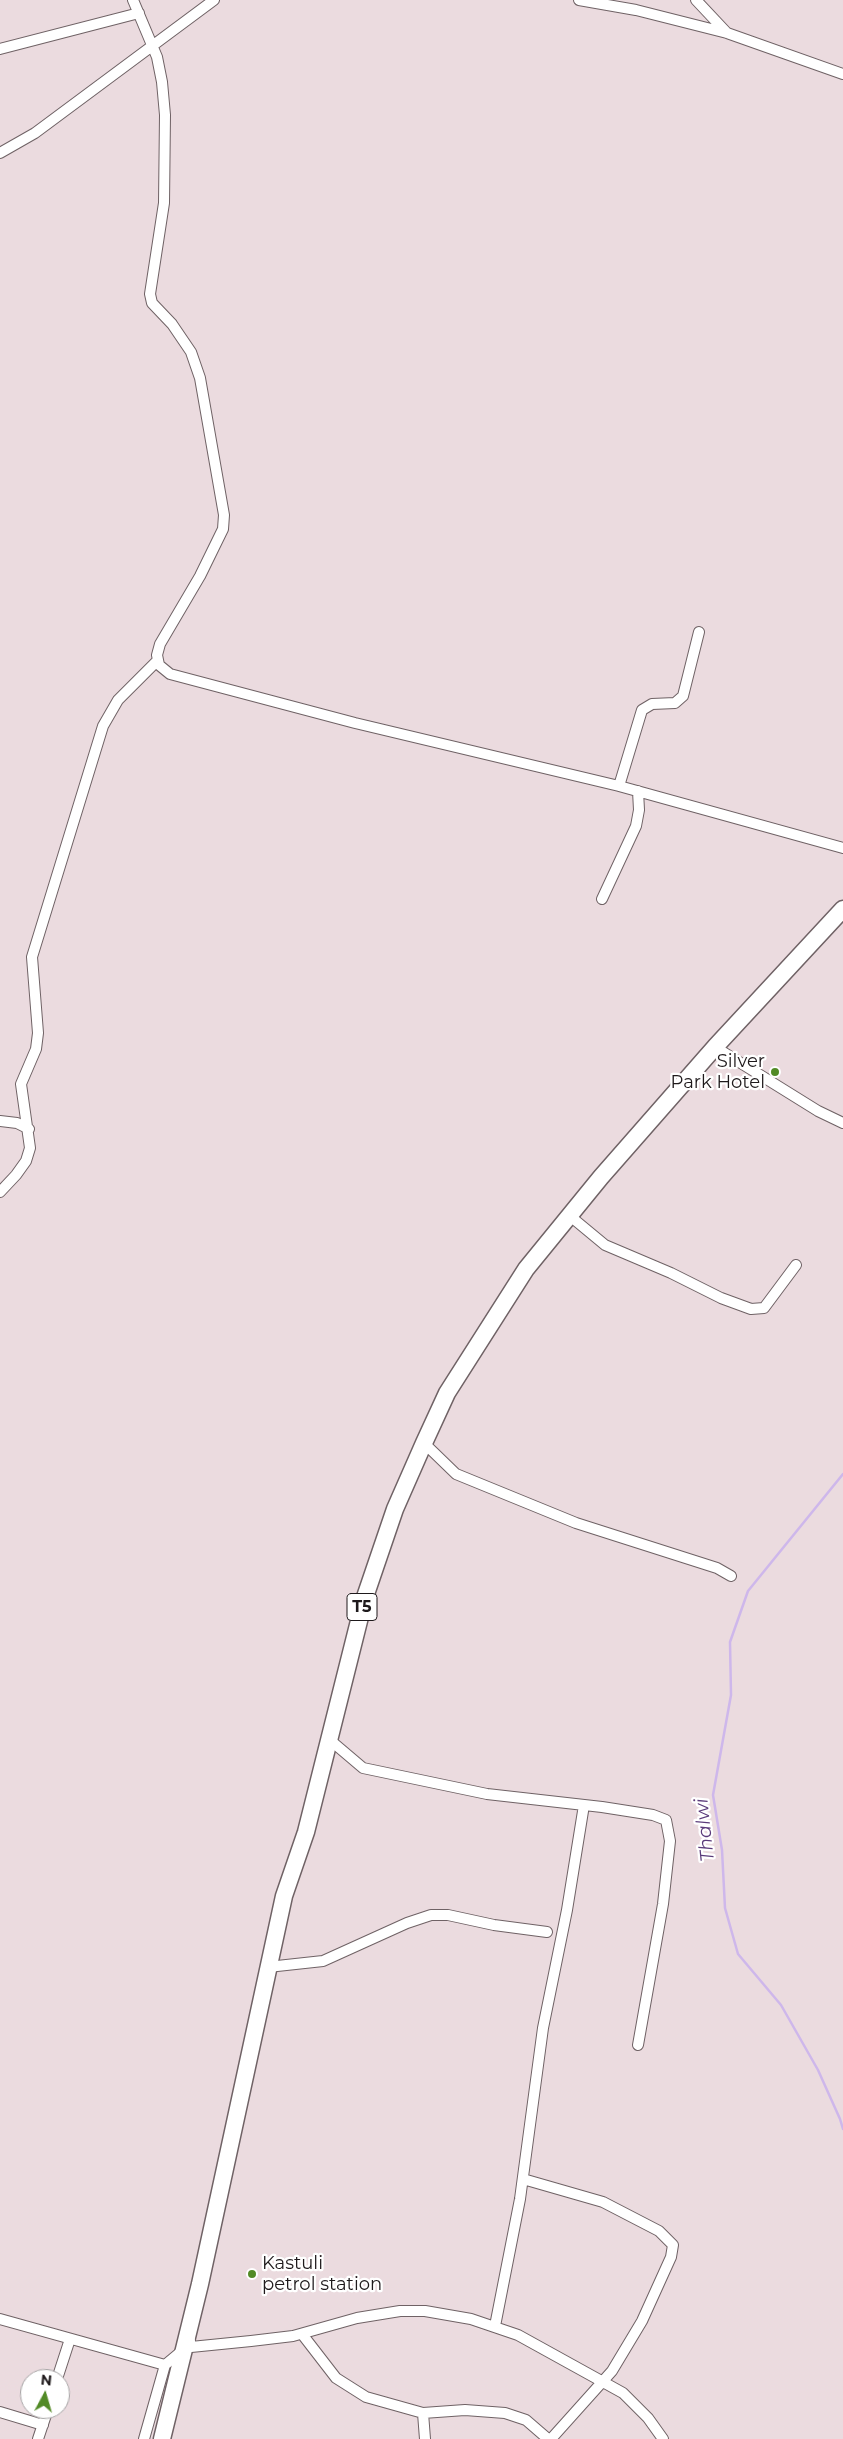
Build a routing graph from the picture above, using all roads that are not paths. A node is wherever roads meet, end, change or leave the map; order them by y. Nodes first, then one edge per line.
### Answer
1 (133, 0) edge
2 (214, 0) edge
3 (579, 0) edge
4 (696, 0) edge
5 (139, 13) junction
6 (727, 33) junction
7 (153, 46) junction
8 (0, 49) edge
9 (843, 74) edge
10 (0, 153) edge
11 (699, 632) dead end
12 (157, 661) junction
13 (619, 786) junction
14 (638, 791) junction
15 (843, 848) edge
16 (602, 899) dead end
17 (843, 909) edge
18 (715, 1047) junction
19 (0, 1121) edge
20 (843, 1123) edge
21 (29, 1129) junction
22 (0, 1192) edge
23 (570, 1216) junction
24 (796, 1264) dead end
25 (424, 1443) junction
26 (731, 1576) dead end
27 (330, 1740) junction
28 (584, 1805) junction
29 (547, 1932) dead end
30 (268, 1967) junction
31 (638, 2045) dead end
32 (523, 2179) junction
33 (0, 2319) edge
34 (495, 2326) junction
35 (188, 2330) junction
36 (302, 2334) junction
37 (70, 2339) junction
38 (183, 2350) junction
39 (165, 2365) junction
40 (60, 2369) edge
41 (603, 2382) junction
42 (0, 2412) edge
43 (423, 2413) junction
44 (45, 2419) edge
45 (43, 2425) junction
46 (38, 2439) edge
47 (144, 2439) edge
48 (162, 2439) edge
49 (425, 2439) edge
50 (550, 2439) edge
51 (663, 2439) edge

1 - 5 street
2 - 7 street
3 - 6 street
4 - 6 street
5 - 7 street
5 - 8 street
6 - 9 street
7 - 10 street
7 - 12 street
11 - 13 street
12 - 13 street
12 - 21 street
13 - 14 street
14 - 15 street
14 - 16 street
17 - 18 highway, T5
18 - 20 street
18 - 23 highway, T5
19 - 21 street
21 - 22 street
23 - 24 street
23 - 25 highway, T5
25 - 26 street
25 - 27 highway, T5
27 - 28 street
27 - 30 highway, T5
28 - 31 street
28 - 32 street
29 - 30 street
30 - 35 highway, T5
32 - 34 street
32 - 41 street
33 - 37 street
34 - 36 street
34 - 41 street
35 - 36 street
35 - 38 highway, T5
36 - 43 street
37 - 39 street
37 - 40 street
38 - 39 street
38 - 48 highway, T5
39 - 47 street
41 - 50 street
41 - 51 street
42 - 45 street
43 - 49 street
43 - 50 street
44 - 45 street
45 - 46 street

